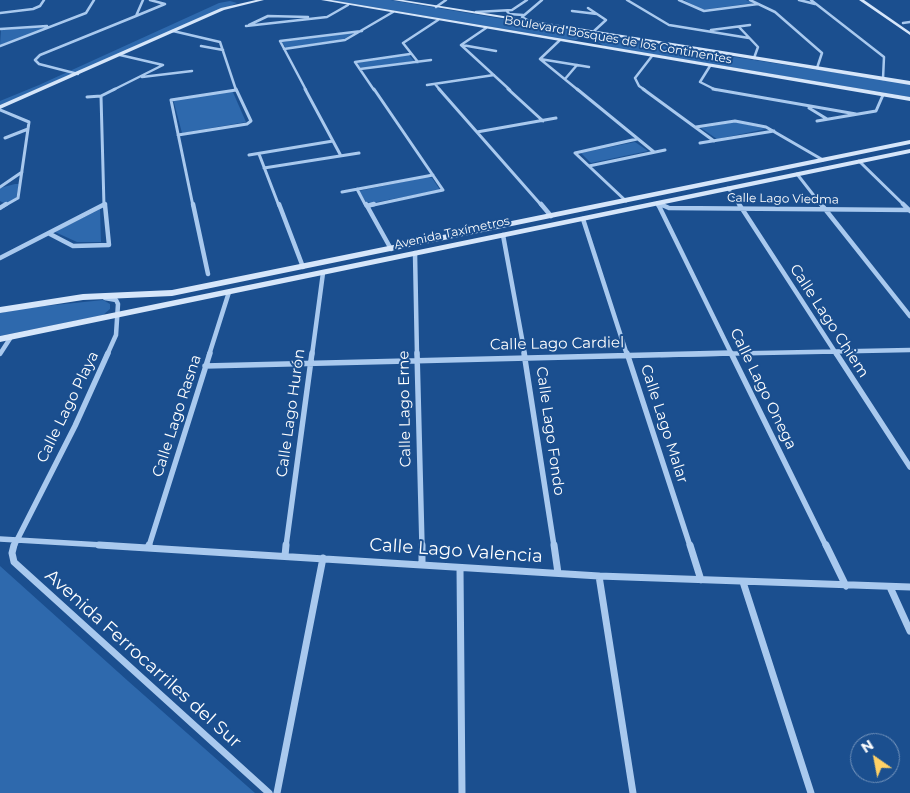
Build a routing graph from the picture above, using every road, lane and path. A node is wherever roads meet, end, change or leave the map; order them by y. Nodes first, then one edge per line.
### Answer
1 (44, 0) edge
2 (94, 0) edge
3 (143, 0) edge
4 (150, 0) edge
5 (262, 0) edge
6 (326, 0) edge
7 (396, 0) edge
8 (446, 0) edge
9 (527, 0) edge
10 (542, 0) edge
11 (627, 0) edge
12 (680, 0) edge
13 (750, 0) edge
14 (799, 0) edge
15 (811, 0) edge
16 (861, 0) edge
17 (871, 0) edge
18 (230, 1) edge
19 (222, 2) dead end
20 (594, 3) dead end
21 (240, 4) junction
22 (348, 4) junction
23 (758, 4) junction
24 (818, 5) junction
25 (436, 7) junction
26 (588, 8) junction
27 (508, 11) junction
28 (572, 11) dead end
29 (393, 12) junction
30 (471, 12) junction
31 (582, 12) junction
32 (0, 13) edge
33 (598, 14) junction
34 (523, 15) junction
35 (136, 16) junction
36 (312, 18) junction
37 (438, 20) junction
38 (532, 22) junction
39 (910, 22) edge
40 (903, 23) junction
41 (750, 25) dead end
42 (53, 26) junction
43 (739, 27) junction
44 (910, 27) edge
45 (486, 28) junction
46 (572, 28) junction
47 (0, 29) edge
48 (173, 31) junction
49 (362, 31) junction
50 (704, 31) junction
51 (593, 32) junction
52 (910, 34) edge
53 (614, 35) junction
54 (749, 38) junction
55 (212, 40) junction
56 (563, 40) junction
57 (462, 45) junction
58 (0, 46) edge
59 (202, 46) junction
60 (602, 47) junction
61 (196, 48) dead end
62 (284, 49) junction
63 (223, 50) junction
64 (488, 50) junction
65 (496, 51) dead end
66 (410, 54) junction
67 (120, 55) junction
68 (652, 56) junction
69 (754, 58) junction
70 (477, 59) junction
71 (540, 59) junction
72 (431, 60) dead end
73 (418, 62) junction
74 (163, 65) junction
75 (577, 65) junction
76 (710, 66) junction
77 (589, 67) dead end
78 (817, 68) junction
79 (360, 70) junction
80 (192, 71) dead end
81 (68, 72) junction
82 (78, 74) junction
83 (170, 74) junction
84 (494, 75) junction
85 (136, 78) junction
86 (565, 79) junction
87 (883, 79) junction
88 (910, 83) edge
89 (435, 84) junction
90 (427, 85) dead end
91 (236, 90) junction
92 (707, 92) dead end
93 (720, 92) junction
94 (883, 95) junction
95 (101, 96) junction
96 (88, 97) dead end
97 (910, 99) edge
98 (0, 100) edge
99 (806, 106) junction
100 (0, 108) edge
101 (856, 114) junction
102 (556, 118) dead end
103 (827, 119) junction
104 (543, 121) junction
105 (816, 121) dead end
106 (696, 127) junction
107 (28, 130) junction
108 (775, 130) junction
109 (477, 132) junction
110 (178, 135) junction
111 (5, 138) dead end
112 (637, 139) junction
113 (333, 141) junction
114 (714, 141) junction
115 (910, 142) edge
116 (700, 143) dead end
117 (665, 150) dead end
118 (910, 151) edge
119 (654, 152) junction
120 (359, 153) dead end
121 (259, 154) junction
122 (249, 156) dead end
123 (341, 156) junction
124 (823, 160) junction
125 (859, 161) junction
126 (589, 166) junction
127 (264, 168) junction
128 (22, 172) junction
129 (797, 174) junction
130 (433, 175) junction
131 (748, 176) junction
132 (757, 183) junction
133 (0, 187) edge
134 (728, 188) junction
135 (357, 189) junction
136 (342, 192) dead end
137 (626, 201) junction
138 (657, 203) junction
139 (105, 204) junction
140 (367, 206) junction
141 (1, 208) edge
142 (741, 208) junction
143 (826, 209) junction
144 (910, 211) edge
145 (551, 216) junction
146 (582, 219) junction
147 (50, 234) junction
148 (502, 235) junction
149 (391, 249) junction
150 (415, 253) junction
151 (0, 258) edge
152 (303, 267) junction
153 (322, 273) junction
154 (208, 274) dead end
155 (229, 292) junction
156 (147, 296) junction
157 (95, 297) junction
158 (148, 308) junction
159 (0, 310) edge
160 (118, 314) junction
161 (910, 316) edge
162 (11, 337) junction
163 (0, 339) edge
164 (910, 350) edge
165 (833, 351) junction
166 (731, 353) junction
167 (0, 354) edge
168 (627, 355) junction
169 (526, 357) junction
170 (418, 360) junction
171 (312, 363) junction
172 (206, 366) junction
173 (910, 467) edge
174 (0, 539) edge
175 (15, 540) junction
176 (148, 548) junction
177 (285, 556) junction
178 (323, 558) junction
179 (422, 564) junction
180 (460, 568) junction
181 (558, 573) junction
182 (599, 576) junction
183 (701, 580) junction
184 (743, 582) junction
185 (846, 586) junction
186 (890, 587) junction
187 (910, 587) edge
188 (910, 631) edge
189 (269, 793) edge
190 (277, 793) edge
191 (462, 793) edge
192 (633, 793) edge
193 (811, 793) edge

1 - 32 street
2 - 42 street
3 - 35 street
4 - 35 street
5 - 21 street
6 - 22 street, Boulevard Bosques de los Continentes
7 - 25 street, Boulevard Bosques de los Continentes
8 - 25 street
9 - 27 street
10 - 34 street
11 - 50 street
12 - 23 street
13 - 23 street
14 - 24 street
15 - 24 street
16 - 52 street
17 - 40 street
18 - 21 street
19 - 81 street
20 - 26 street
21 - 48 street
22 - 29 street, Boulevard Bosques de los Continentes
22 - 36 street
23 - 78 street
24 - 87 street
25 - 30 street, Boulevard Bosques de los Continentes
26 - 31 street
26 - 33 street
27 - 30 street
27 - 34 street
28 - 31 street
29 - 37 street, Boulevard Bosques de los Continentes
29 - 49 street
30 - 38 street, Boulevard Bosques de los Continentes
31 - 33 street
33 - 51 street
34 - 38 street
35 - 81 street
36 - 36 street
37 - 45 street, Boulevard Bosques de los Continentes
37 - 66 street
38 - 46 street, Boulevard Bosques de los Continentes
39 - 40 street
40 - 44 street
41 - 43 street
42 - 47 street
42 - 58 street
43 - 50 street
43 - 54 street
45 - 56 street, Boulevard Bosques de los Continentes
45 - 57 street
46 - 51 street, Boulevard Bosques de los Continentes
46 - 56 street
48 - 55 street
48 - 67 street
49 - 62 street
49 - 62 street
50 - 54 street
51 - 53 street, Boulevard Bosques de los Continentes
53 - 60 street
53 - 69 street, Boulevard Bosques de los Continentes
54 - 69 street
55 - 59 street
55 - 63 street
56 - 60 street, Boulevard Bosques de los Continentes
56 - 71 street
57 - 64 street
57 - 70 street
59 - 61 street
59 - 63 street
60 - 68 street, Boulevard Bosques de los Continentes
62 - 113 street
63 - 91 street
64 - 65 street
64 - 70 street
66 - 73 street
66 - 79 street
67 - 74 street
67 - 82 street
68 - 76 street, Boulevard Bosques de los Continentes
68 - 106 street
69 - 78 street, Boulevard Bosques de los Continentes
70 - 84 street
71 - 75 street
71 - 86 street
72 - 73 street
73 - 79 street
74 - 83 street
74 - 85 street
75 - 77 street
75 - 86 street
76 - 93 street
76 - 94 street, Boulevard Bosques de los Continentes
78 - 87 street, Boulevard Bosques de los Continentes
79 - 130 street
80 - 83 street
81 - 82 street
81 - 98 street
82 - 100 street
83 - 85 street
84 - 89 street
84 - 104 street
85 - 95 street
86 - 112 street
87 - 88 street, Boulevard Bosques de los Continentes
89 - 90 street
89 - 109 street
91 - 110 street
91 - 110 street
92 - 93 street
93 - 99 street
94 - 97 street, Boulevard Bosques de los Continentes
94 - 101 street
95 - 96 street
95 - 139 street
99 - 101 street
99 - 103 street
100 - 107 street
101 - 103 street
102 - 104 street
103 - 105 street
104 - 109 street
106 - 108 street
106 - 114 street
107 - 111 street
107 - 128 street
108 - 114 street
108 - 124 street
109 - 145 street
110 - 154 street
112 - 119 street
112 - 126 street
113 - 121 street
113 - 123 street
114 - 116 street
115 - 124 street, Avenida Taxímetros
117 - 119 street
118 - 125 street, Avenida Taxímetros
119 - 126 street
120 - 123 street
121 - 122 street
121 - 127 street
123 - 127 street
124 - 131 street, Avenida Taxímetros
125 - 129 street, Avenida Taxímetros
125 - 144 street
126 - 137 street
127 - 152 street
128 - 133 street
128 - 141 street
129 - 132 street, Avenida Taxímetros
129 - 143 street
130 - 135 street
130 - 140 street
131 - 132 street
131 - 137 street, Avenida Taxímetros
132 - 134 street, Avenida Taxímetros
134 - 138 street, Avenida Taxímetros
134 - 142 street, Calle Lago Chiem
135 - 136 street
135 - 140 street
137 - 145 street, Avenida Taxímetros
138 - 142 street, Calle Lago Viedma
138 - 146 street, Avenida Taxímetros
138 - 166 street, Calle Lago Onega
139 - 147 street
139 - 147 street
140 - 149 street
142 - 143 street, Calle Lago Viedma
142 - 165 street, Calle Lago Chiem
143 - 144 street, Calle Lago Viedma
143 - 161 street
145 - 149 street, Avenida Taxímetros
146 - 148 street, Avenida Taxímetros
146 - 168 street, Calle Lago Malar
147 - 151 street
148 - 150 street, Avenida Taxímetros
148 - 169 street, Calle Lago Fondo
149 - 152 street, Avenida Taxímetros
150 - 153 street, Avenida Taxímetros
150 - 170 street, Calle Lago Erne
152 - 156 street, Avenida Taxímetros
153 - 155 street, Avenida Taxímetros
153 - 171 street, Calle Lago Hurón
155 - 158 street, Avenida Taxímetros
155 - 172 street, Calle Lago Rasna
156 - 157 street, Avenida Taxímetros
156 - 158 street
157 - 159 street, Avenida Taxímetros
157 - 160 street
158 - 160 street, Avenida Taxímetros
160 - 162 street, Avenida Taxímetros
160 - 175 street, Calle Lago Playa
162 - 163 street, Avenida Taxímetros
162 - 167 street
164 - 165 street, Calle Lago Cardiel
165 - 166 street, Calle Lago Cardiel
165 - 173 street, Calle Lago Chiem
166 - 168 street, Calle Lago Cardiel
166 - 185 street, Calle Lago Onega
168 - 169 street, Calle Lago Cardiel
168 - 183 street, Calle Lago Malar
169 - 170 street, Calle Lago Cardiel
169 - 181 street, Calle Lago Fondo
170 - 171 street, Calle Lago Cardiel
170 - 179 street, Calle Lago Erne
171 - 172 street, Calle Lago Cardiel
171 - 177 street, Calle Lago Hurón
172 - 176 street, Calle Lago Rasna
174 - 175 street, Calle Lago Valencia
175 - 176 street, Calle Lago Valencia
175 - 189 street, Avenida Ferrocarriles del Sur
176 - 177 street, Calle Lago Valencia
177 - 178 street, Calle Lago Valencia
178 - 179 street, Calle Lago Valencia
178 - 190 street
179 - 180 street, Calle Lago Valencia
180 - 181 street, Calle Lago Valencia
180 - 191 street
181 - 182 street, Calle Lago Valencia
182 - 183 street, Calle Lago Valencia
182 - 192 street
183 - 184 street, Calle Lago Valencia
184 - 185 street, Calle Lago Valencia
184 - 193 street
185 - 186 street, Calle Lago Valencia
186 - 187 street, Calle Lago Valencia
186 - 188 street

